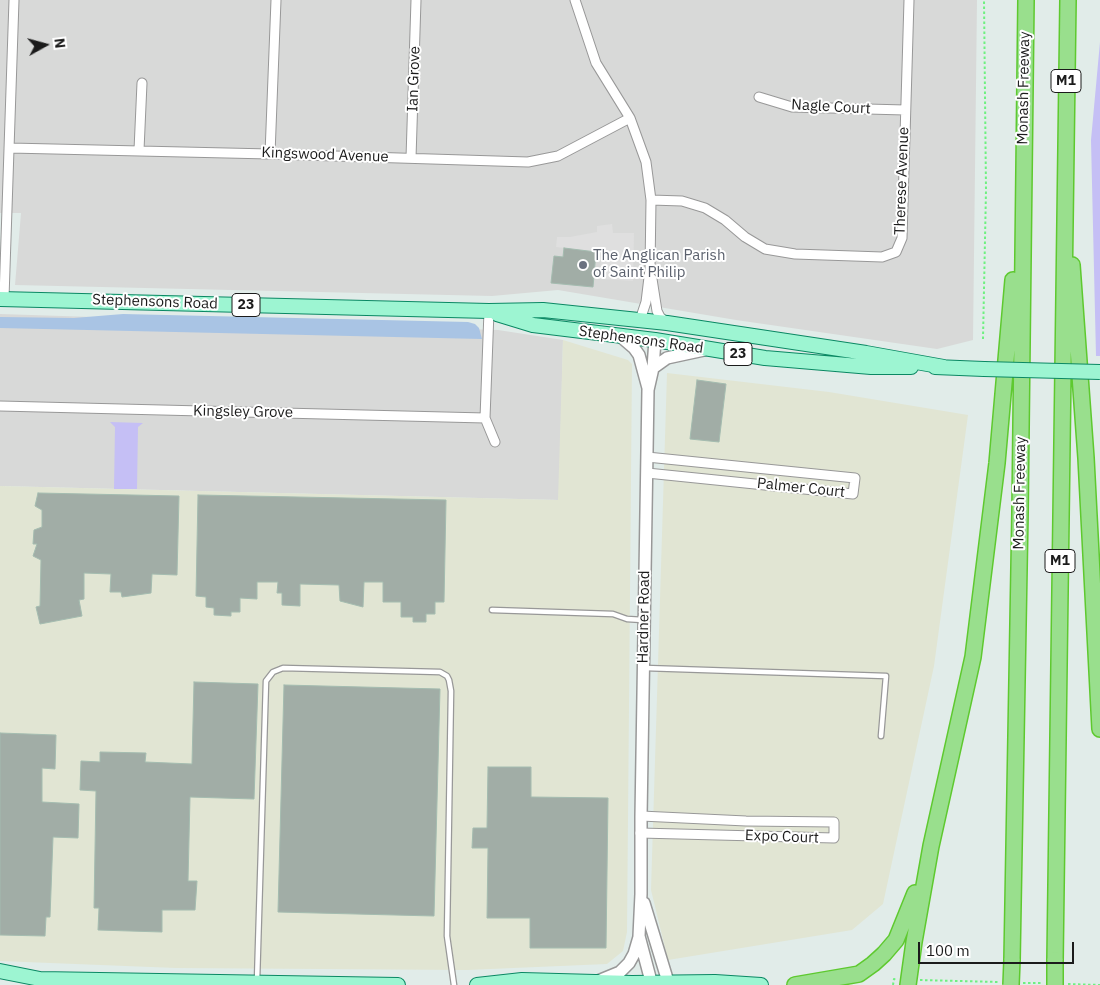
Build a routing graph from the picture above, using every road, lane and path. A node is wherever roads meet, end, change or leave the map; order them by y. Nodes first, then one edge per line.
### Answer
1 (14, 0) edge
2 (276, 0) edge
3 (416, 0) edge
4 (575, 0) edge
5 (909, 0) edge
6 (984, 0) edge
7 (1026, 0) edge
8 (1068, 0) edge
9 (142, 84) dead end
10 (759, 97) dead end
11 (905, 110) junction
12 (630, 118) junction
13 (10, 148) junction
14 (139, 150) junction
15 (270, 154) junction
16 (411, 158) junction
17 (1064, 161) junction
18 (1022, 175) junction
19 (651, 200) junction
20 (3, 217) edge
21 (650, 269) junction
22 (2, 298) edge
23 (489, 311) junction
24 (640, 320) junction
25 (667, 323) junction
26 (620, 336) junction
27 (983, 339) dead end
28 (655, 340) junction
29 (708, 349) junction
30 (944, 367) junction
31 (653, 368) junction
32 (1100, 372) edge
33 (648, 390) junction
34 (0, 406) edge
35 (485, 418) junction
36 (495, 442) dead end
37 (647, 457) junction
38 (772, 469) junction
39 (647, 473) junction
40 (770, 484) junction
41 (492, 610) dead end
42 (644, 620) junction
43 (643, 668) junction
44 (1100, 729) edge
45 (880, 736) dead end
46 (641, 816) junction
47 (746, 821) junction
48 (640, 833) junction
49 (745, 836) junction
50 (931, 846) junction
51 (641, 894) junction
52 (639, 936) junction
53 (0, 971) edge
54 (41, 982) edge
55 (257, 982) junction
56 (596, 982) junction
57 (908, 982) edge
58 (1013, 983) edge
59 (652, 984) edge
60 (668, 984) edge
61 (1053, 984) edge
62 (17, 985) edge
63 (398, 985) edge
64 (454, 985) edge
65 (477, 985) edge
66 (761, 985) edge
67 (795, 985) edge
68 (894, 985) edge
69 (1100, 985) edge

1 - 13 street
2 - 15 street
3 - 16 street, Ian Grove
4 - 12 street
5 - 11 street, Therese Avenue
6 - 27 path
7 - 18 highway, Monash Freeway
8 - 17 highway, M1
9 - 14 street
10 - 11 street, Nagle Court
11 - 19 street, Therese Avenue
12 - 16 street, Kingswood Avenue
12 - 19 street
13 - 14 street, Kingswood Avenue
13 - 20 street
14 - 15 street, Kingswood Avenue
15 - 16 street, Kingswood Avenue
17 - 44 highway
17 - 61 highway, M1, bridge
18 - 50 highway
18 - 58 highway, Monash Freeway, bridge
19 - 21 street
20 - 22 street
21 - 24 street
21 - 25 street
22 - 23 main road, Stephensons Road / 23
23 - 24 main road, Stephensons Road / 23
23 - 26 main road, Stephensons Road / 23
23 - 35 street
24 - 25 main road, Stephensons Road / 23
24 - 28 main road
25 - 30 main road, Stephensons Road / 23
26 - 28 main road, Stephensons Road / 23
26 - 33 street
28 - 29 main road, Stephensons Road / 23
28 - 31 street, Hardner Road
29 - 30 main road, Stephensons Road / 23
29 - 31 street
30 - 32 main road, Stephensons Road / 23, bridge
31 - 33 street, Hardner Road
33 - 37 street, Hardner Road
34 - 35 street, Kingsley Grove
35 - 36 street
37 - 38 street, Palmer Court
37 - 39 street, Hardner Road
38 - 40 street
38 - 40 street, Palmer Court
39 - 40 street, Palmer Court
39 - 42 street, Hardner Road
41 - 42 lane
42 - 43 street, Hardner Road
43 - 45 lane
43 - 46 street, Hardner Road
46 - 47 street, Expo Court
46 - 48 street, Hardner Road
47 - 49 street
47 - 49 street, Expo Court
48 - 49 street, Expo Court
48 - 51 street, Hardner Road
50 - 57 highway
50 - 67 highway
51 - 52 street, Hardner Road
51 - 60 street, Hardner Road
52 - 56 street
52 - 59 street, Hardner Road
53 - 54 main road
54 - 55 main road
54 - 62 main road
55 - 63 main road
55 - 64 lane
56 - 59 main road
56 - 65 main road
57 - 58 path
57 - 68 path
58 - 61 path
59 - 60 main road
60 - 66 main road
61 - 69 path

